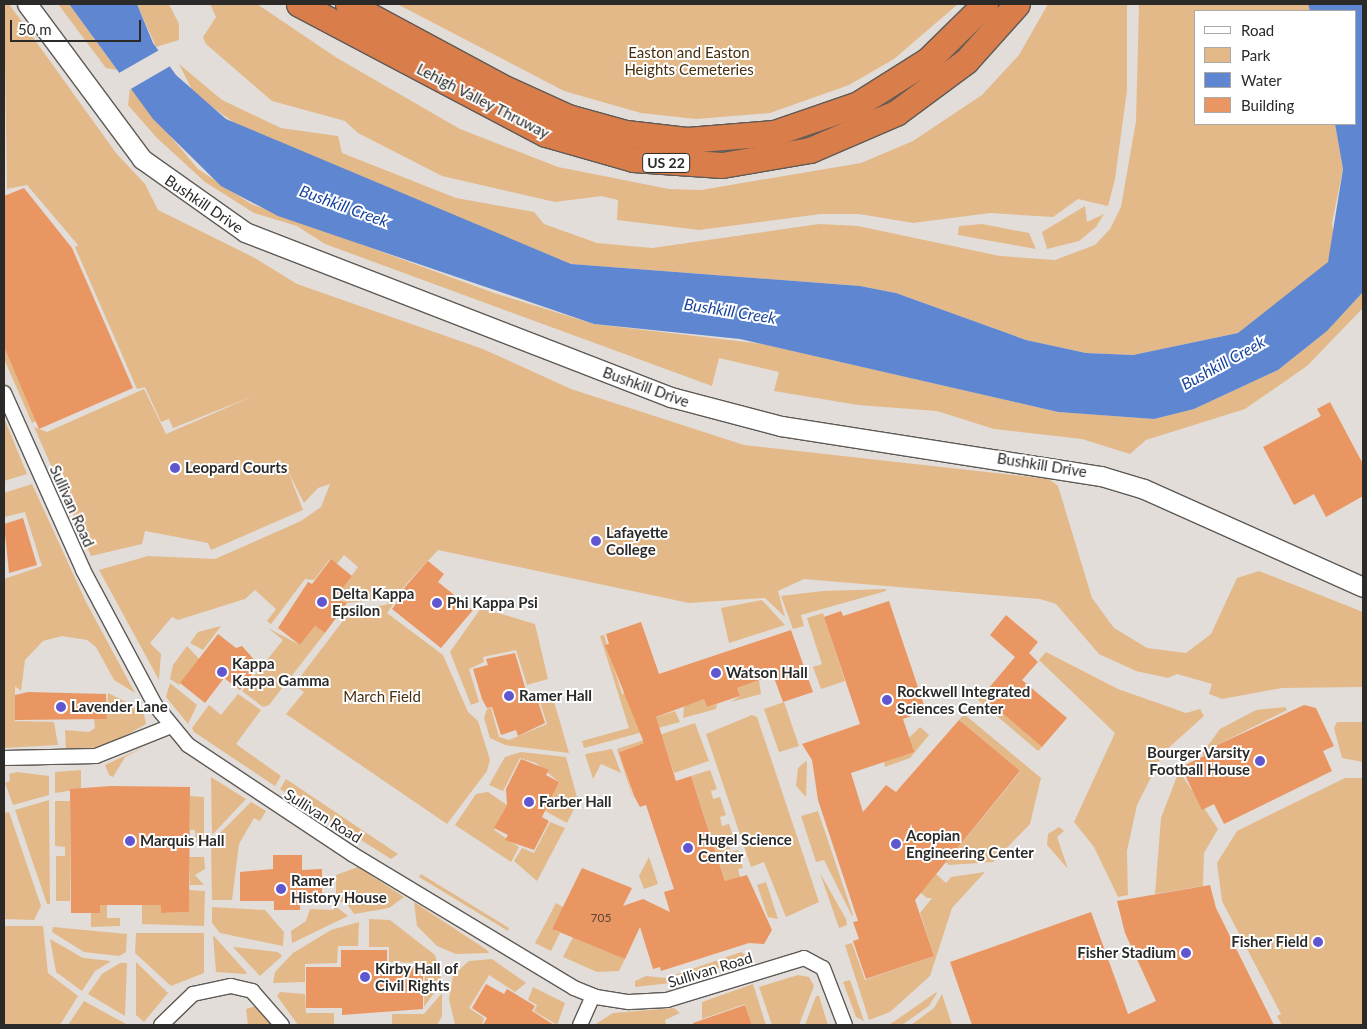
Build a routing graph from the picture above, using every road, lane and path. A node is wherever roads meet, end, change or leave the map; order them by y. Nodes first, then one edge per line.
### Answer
1 (27, 4) edge
2 (299, 4) edge
3 (348, 4) edge
4 (985, 4) edge
5 (1017, 4) edge
6 (4, 393) edge
7 (1363, 587) edge
8 (169, 727) junction
9 (4, 758) edge
10 (593, 996) junction
11 (161, 1025) edge
12 (282, 1025) edge
13 (580, 1025) edge
14 (846, 1025) edge

1 - 7 street, Bushkill Drive
2 - 5 highway, Lehigh Valley Thruway / US 22
3 - 4 highway, Lehigh Valley Thruway / US 22
6 - 8 street, Sullivan Road
8 - 9 street
8 - 10 street, Sullivan Road
10 - 13 street
10 - 14 street, Sullivan Road
11 - 12 street

